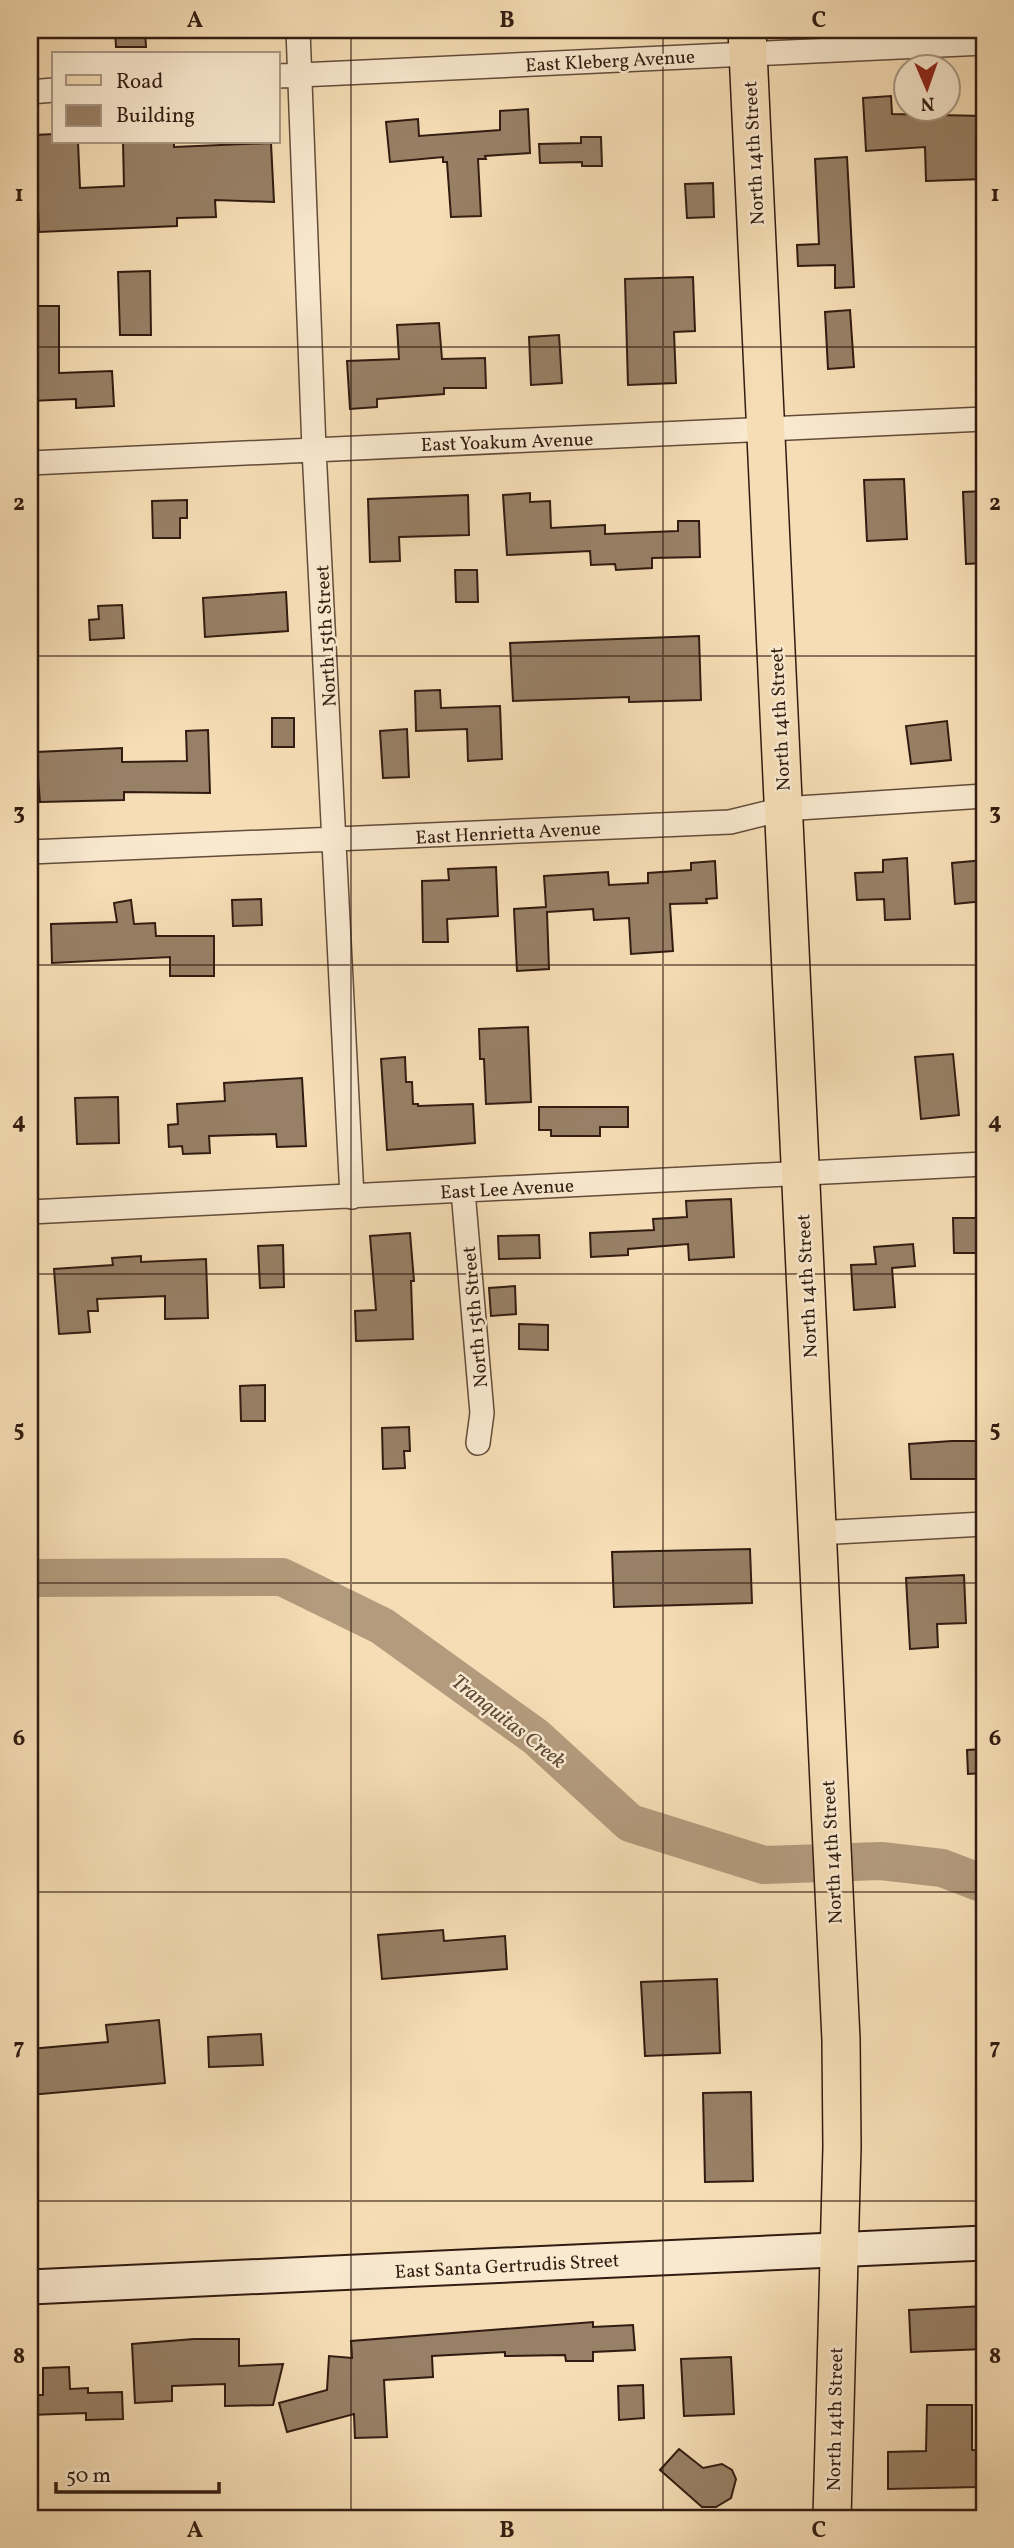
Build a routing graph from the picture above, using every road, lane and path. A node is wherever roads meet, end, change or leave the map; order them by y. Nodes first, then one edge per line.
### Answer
1 (298, 30) edge
2 (748, 42) edge
3 (984, 43) edge
4 (290, 75) edge
5 (52, 90) edge
6 (30, 92) edge
7 (984, 419) edge
8 (765, 430) junction
9 (314, 449) junction
10 (30, 463) edge
11 (984, 796) edge
12 (783, 809) junction
13 (336, 841) junction
14 (30, 852) edge
15 (984, 1164) edge
16 (800, 1171) junction
17 (463, 1191) junction
18 (352, 1198) junction
19 (30, 1212) edge
20 (478, 1443) dead end
21 (984, 1524) edge
22 (817, 1533) junction
23 (984, 2243) edge
24 (839, 2250) junction
25 (30, 2287) edge
26 (832, 2518) edge

1 - 4 street, North 15th Street
2 - 3 street, East Kleberg Avenue
2 - 4 street, East Kleberg Avenue
2 - 8 main road, North 14th Street
4 - 9 street, North 15th Street
5 - 6 street
7 - 8 street, East Yoakum Avenue
8 - 9 street, East Yoakum Avenue
8 - 12 main road, North 14th Street
9 - 10 street, East Yoakum Avenue
9 - 13 street, North 15th Street
11 - 12 street, East Henrietta Avenue
12 - 13 street, East Henrietta Avenue
12 - 16 main road, North 14th Street
13 - 14 street, East Henrietta Avenue
13 - 18 street, North 15th Street
15 - 16 street, East Lee Avenue
16 - 17 street, East Lee Avenue
16 - 22 main road, North 14th Street
17 - 18 street, East Lee Avenue
17 - 20 street, North 15th Street
18 - 19 street, East Lee Avenue
21 - 22 street
22 - 24 main road, North 14th Street
23 - 24 street, East Santa Gertrudis Street
24 - 25 street, East Santa Gertrudis Street
24 - 26 main road, North 14th Street

